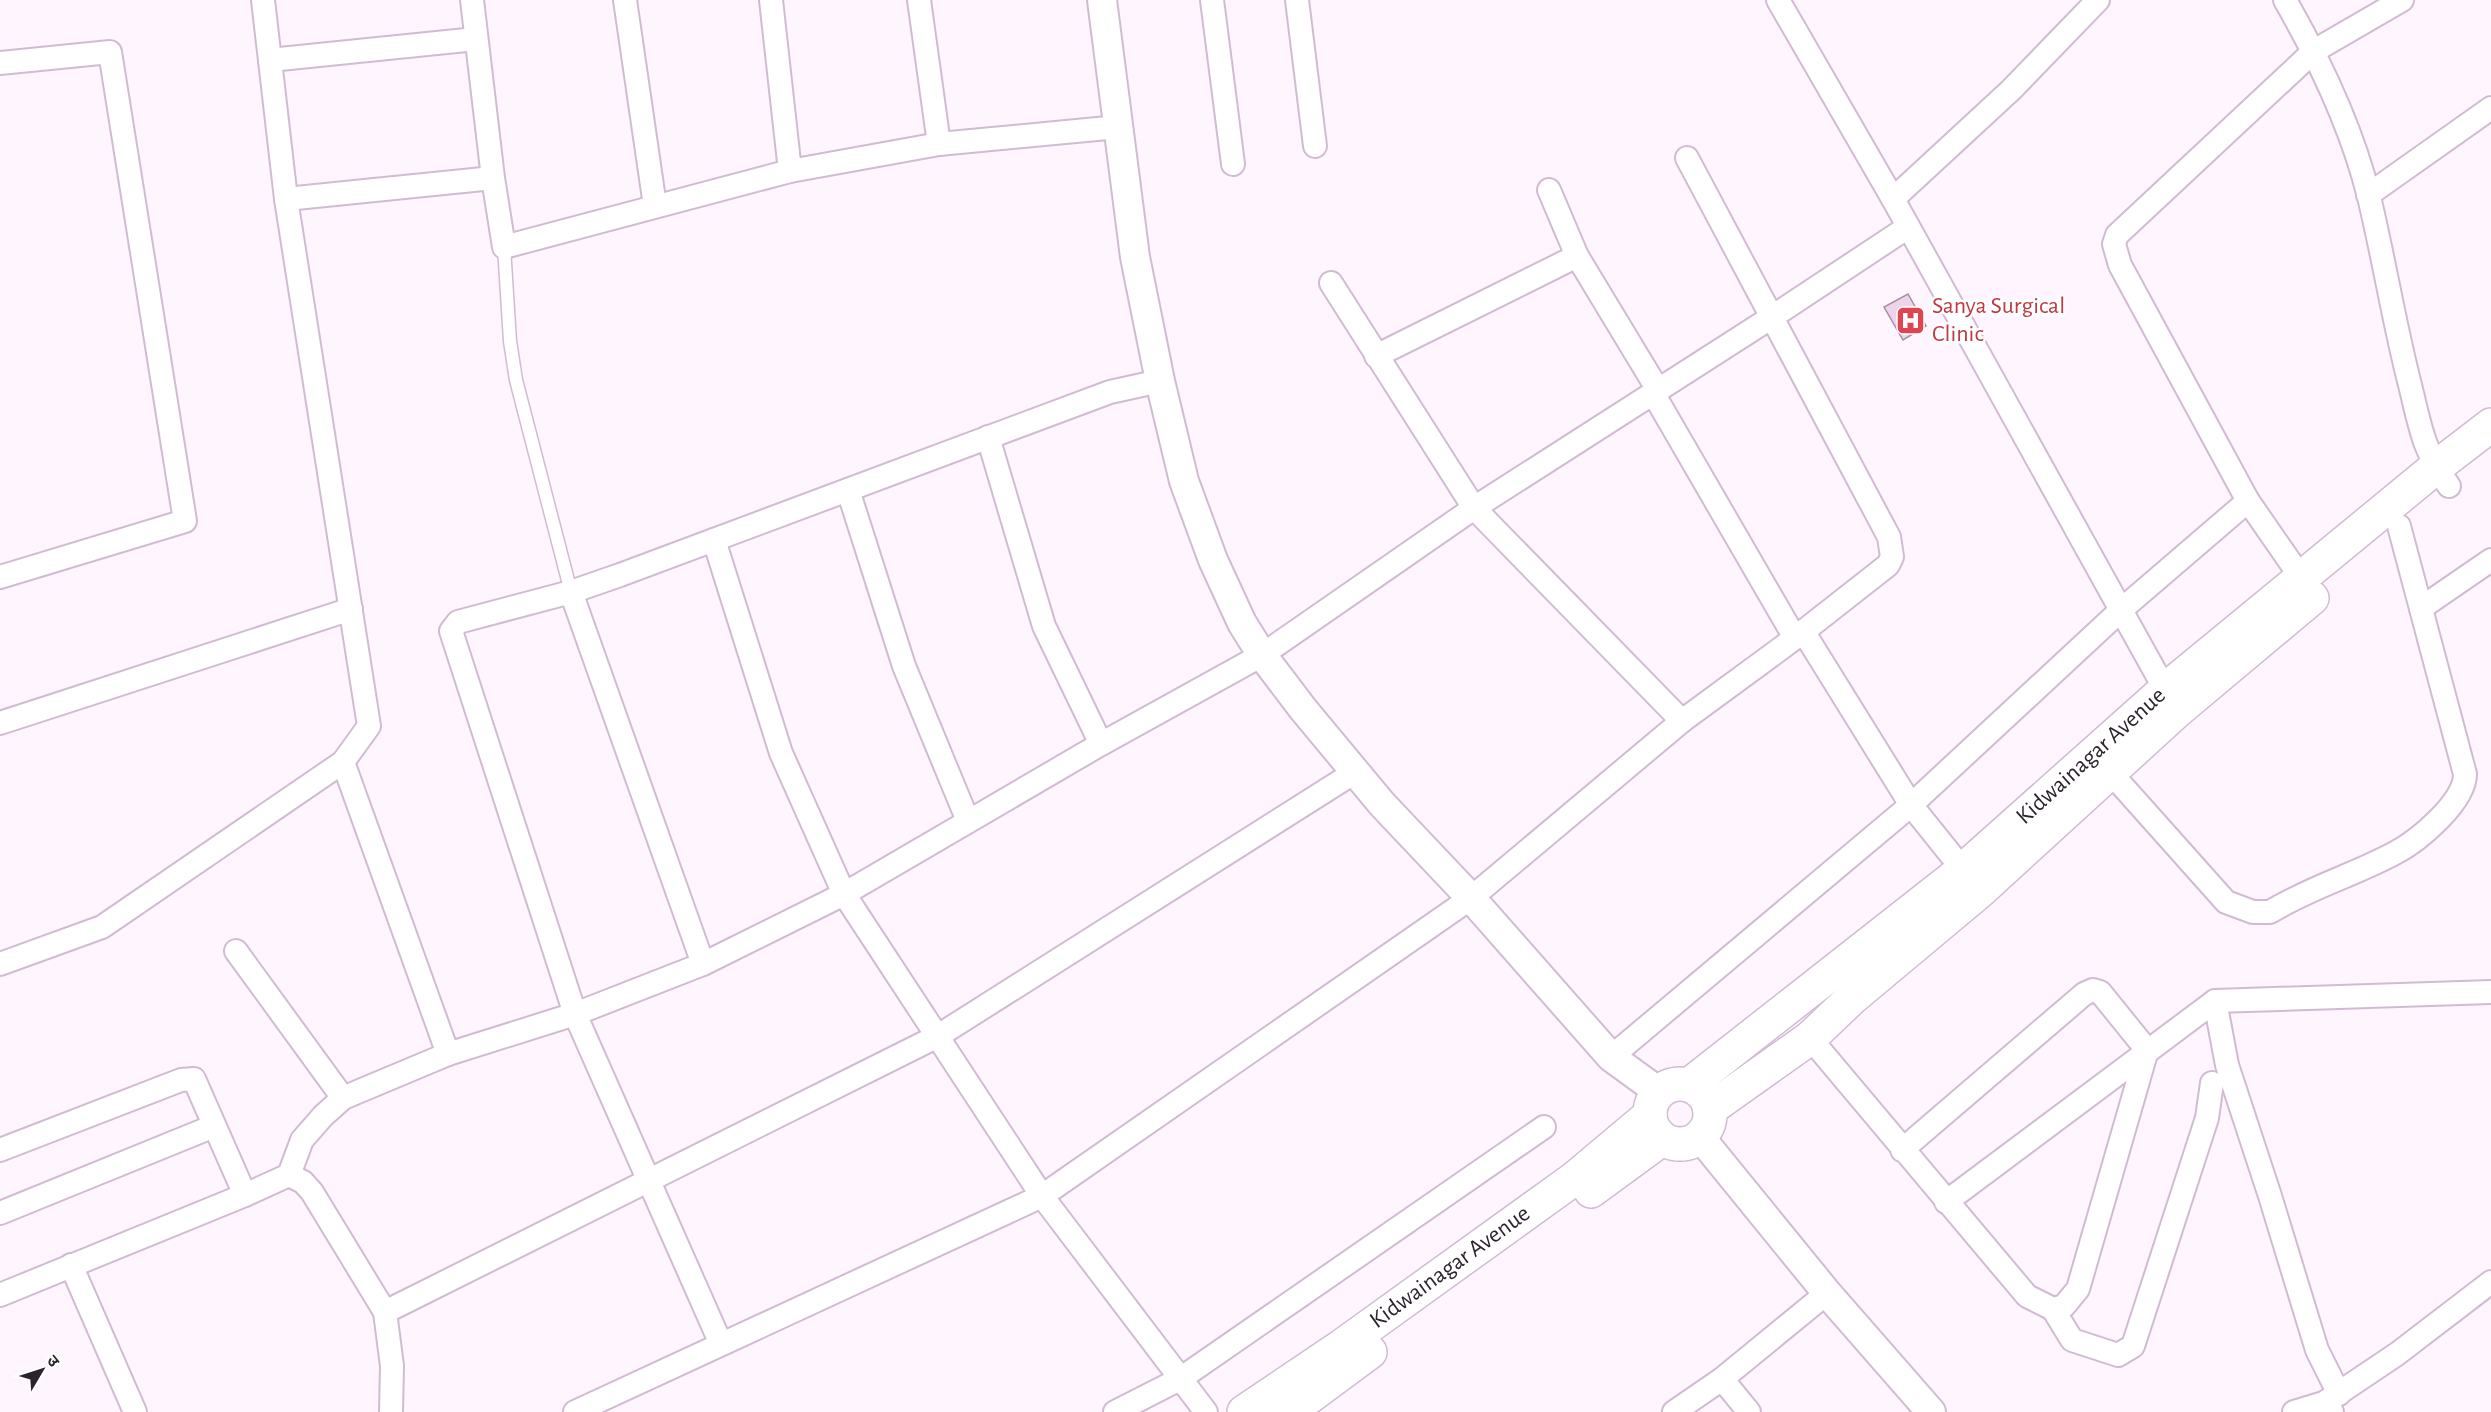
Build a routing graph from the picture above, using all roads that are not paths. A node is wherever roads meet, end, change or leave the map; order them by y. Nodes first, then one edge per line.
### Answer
1 (263, 0) edge
2 (472, 0) edge
3 (625, 0) edge
4 (771, 0) edge
5 (919, 0) edge
6 (1102, 0) edge
7 (1212, 0) edge
8 (1297, 0) edge
9 (1778, 0) edge
10 (2285, 0) edge
11 (2402, 0) edge
12 (2090, 2) edge
13 (476, 39) junction
14 (2314, 51) junction
15 (270, 60) junction
16 (0, 63) edge
17 (2491, 108) edge
18 (1118, 127) junction
19 (939, 144) junction
20 (1315, 146) dead end
21 (1687, 158) dead end
22 (1233, 164) dead end
23 (790, 171) junction
24 (493, 178) junction
25 (1549, 190) dead end
26 (2368, 195) junction
27 (1893, 198) junction
28 (286, 199) junction
29 (655, 206) junction
30 (1908, 226) junction
31 (504, 247) junction
32 (1577, 256) junction
33 (1331, 283) dead end
34 (1772, 317) junction
35 (1376, 356) junction
36 (1160, 381) junction
37 (1656, 392) junction
38 (2491, 425) edge
39 (988, 437) junction
40 (2491, 454) edge
41 (2442, 477) junction
42 (848, 490) junction
43 (2248, 501) junction
44 (1473, 508) junction
45 (2399, 526) junction
46 (714, 540) junction
47 (2491, 560) edge
48 (0, 577) edge
49 (2307, 587) junction
50 (571, 592) junction
51 (2421, 608) junction
52 (351, 609) junction
53 (2121, 610) junction
54 (1799, 634) junction
55 (1262, 655) junction
56 (2171, 701) junction
57 (1682, 721) junction
58 (0, 723) edge
59 (1101, 744) junction
60 (343, 762) junction
61 (1355, 772) junction
62 (2110, 772) junction
63 (1911, 805) junction
64 (968, 821) junction
65 (1972, 880) junction
66 (844, 894) junction
67 (1471, 898) junction
68 (236, 951) dead end
69 (0, 964) edge
70 (703, 964) junction
71 (2491, 992) edge
72 (2215, 1001) junction
73 (575, 1014) junction
74 (938, 1036) junction
75 (1810, 1038) junction
76 (2147, 1050) junction
77 (448, 1054) junction
78 (1611, 1057) junction
79 (2212, 1083) dead end
80 (343, 1098) junction
81 (1678, 1113) junction
82 (214, 1126) junction
83 (1544, 1127) dead end
84 (0, 1150) edge
85 (1902, 1150) junction
86 (289, 1175) junction
87 (649, 1182) junction
88 (245, 1195) junction
89 (1042, 1196) junction
90 (1946, 1202) junction
91 (0, 1213) edge
92 (72, 1265) junction
93 (2491, 1282) edge
94 (1827, 1293) junction
95 (0, 1295) edge
96 (2053, 1309) junction
97 (385, 1312) junction
98 (721, 1344) junction
99 (1180, 1379) junction
100 (1722, 1379) junction
101 (2333, 1402) edge
102 (135, 1412) edge
103 (391, 1412) edge
104 (575, 1412) edge
105 (1115, 1412) edge
106 (1206, 1412) edge
107 (1244, 1412) edge
108 (1289, 1412) edge
109 (1674, 1412) edge
110 (1749, 1412) edge
111 (1931, 1412) edge
112 (2294, 1412) edge

1 - 15 street
2 - 13 street
3 - 29 street
4 - 23 street
5 - 19 street
6 - 18 street
7 - 22 street
8 - 20 street
9 - 27 street
10 - 14 street
11 - 14 street
12 - 27 street
13 - 15 street
13 - 24 street
14 - 26 street
14 - 43 street
15 - 28 street
16 - 48 street
17 - 26 street
18 - 19 street
18 - 36 street
19 - 23 street
21 - 34 street
23 - 29 street
24 - 28 street
24 - 31 street
25 - 32 street
26 - 41 street
27 - 30 street
28 - 52 street
29 - 31 street
30 - 34 street
30 - 53 street
31 - 50 lane
32 - 35 street
32 - 37 street
33 - 35 street
34 - 37 street
34 - 54 street
35 - 44 street
36 - 39 street
36 - 55 street
37 - 44 street
37 - 54 street
38 - 41 main road, Kidwainagar Avenue
39 - 42 street
39 - 59 street
40 - 41 main road, Kidwainagar Avenue
41 - 45 main road, Kidwainagar Avenue
41 - 49 main road, Kidwainagar Avenue
42 - 46 street
42 - 64 street
43 - 49 street
43 - 53 street
44 - 55 street
44 - 57 street
45 - 49 main road, Kidwainagar Avenue
45 - 51 street
46 - 50 street
46 - 66 street
47 - 51 street
49 - 56 main road, Kidwainagar Avenue
50 - 70 street
50 - 73 street
51 - 62 street
52 - 58 street
52 - 60 street
53 - 56 street
53 - 63 street
54 - 57 street
54 - 63 street
55 - 59 street
55 - 61 street
56 - 62 main road, Kidwainagar Avenue
56 - 65 main road, Kidwainagar Avenue
57 - 67 street
59 - 64 street
60 - 69 street
60 - 77 street
61 - 67 street
61 - 74 street
62 - 65 main road, Kidwainagar Avenue
63 - 65 street
63 - 78 street
64 - 66 street
65 - 75 main road, Kidwainagar Avenue
65 - 81 main road, Kidwainagar Avenue
66 - 70 street
66 - 74 street
67 - 78 street
67 - 89 street
68 - 80 street
70 - 73 street
71 - 72 street
72 - 76 street
72 - 101 street
73 - 77 street
73 - 87 street
74 - 87 street
74 - 89 street
75 - 81 main road, Kidwainagar Avenue
75 - 85 street
76 - 85 street
76 - 90 street
76 - 96 street
77 - 80 street
78 - 81 street
79 - 96 street
80 - 86 street
81 - 94 street
81 - 107 main road, Kidwainagar Avenue
81 - 108 main road, Kidwainagar Avenue
82 - 84 street
82 - 88 street
82 - 91 street
83 - 99 street
85 - 90 street
86 - 88 street
86 - 97 street
87 - 97 street
87 - 98 street
88 - 92 street
89 - 98 street
89 - 99 street
90 - 96 street
92 - 95 street
92 - 102 street
93 - 101 street
94 - 100 street
94 - 111 street
97 - 103 street
98 - 104 street
99 - 105 street
99 - 106 street
100 - 109 street
100 - 110 street
101 - 112 street

